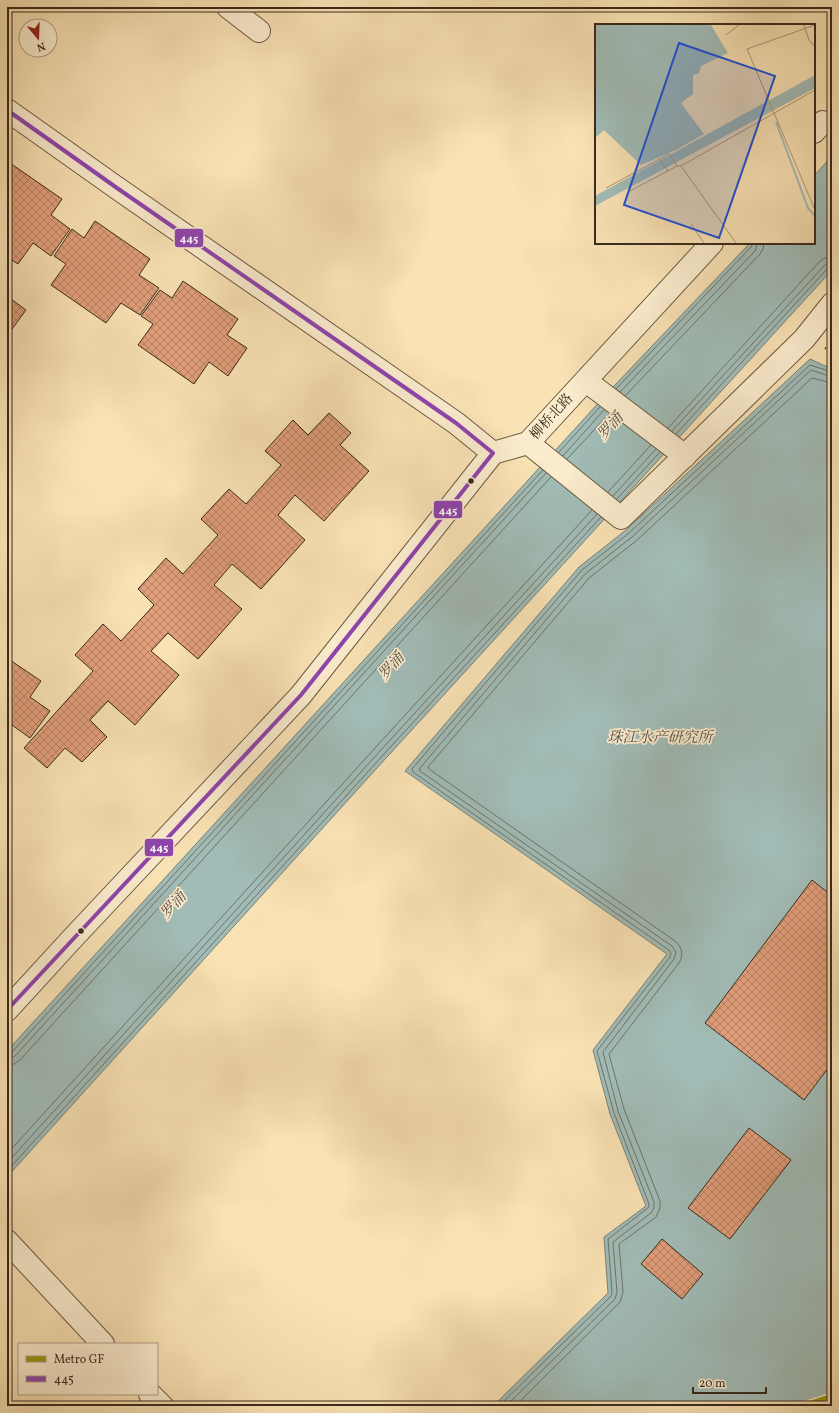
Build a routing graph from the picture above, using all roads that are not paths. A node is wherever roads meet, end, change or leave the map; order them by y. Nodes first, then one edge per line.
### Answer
1 (228, 7) edge
2 (259, 31) dead end
3 (7, 110) edge
4 (711, 244) edge
5 (832, 304) edge
6 (586, 381) junction
7 (528, 443) junction
8 (493, 454) junction
9 (684, 456) junction
10 (7, 1010) edge
11 (7, 1241) edge
12 (102, 1343) edge
13 (151, 1395) edge
14 (162, 1406) edge

1 - 2 street
3 - 8 street
4 - 6 street, 柳桥北路
5 - 9 street
6 - 7 street, 柳桥北路
6 - 9 street
7 - 8 street, 柳桥北路
7 - 9 street
8 - 10 street
11 - 12 street
13 - 14 street

